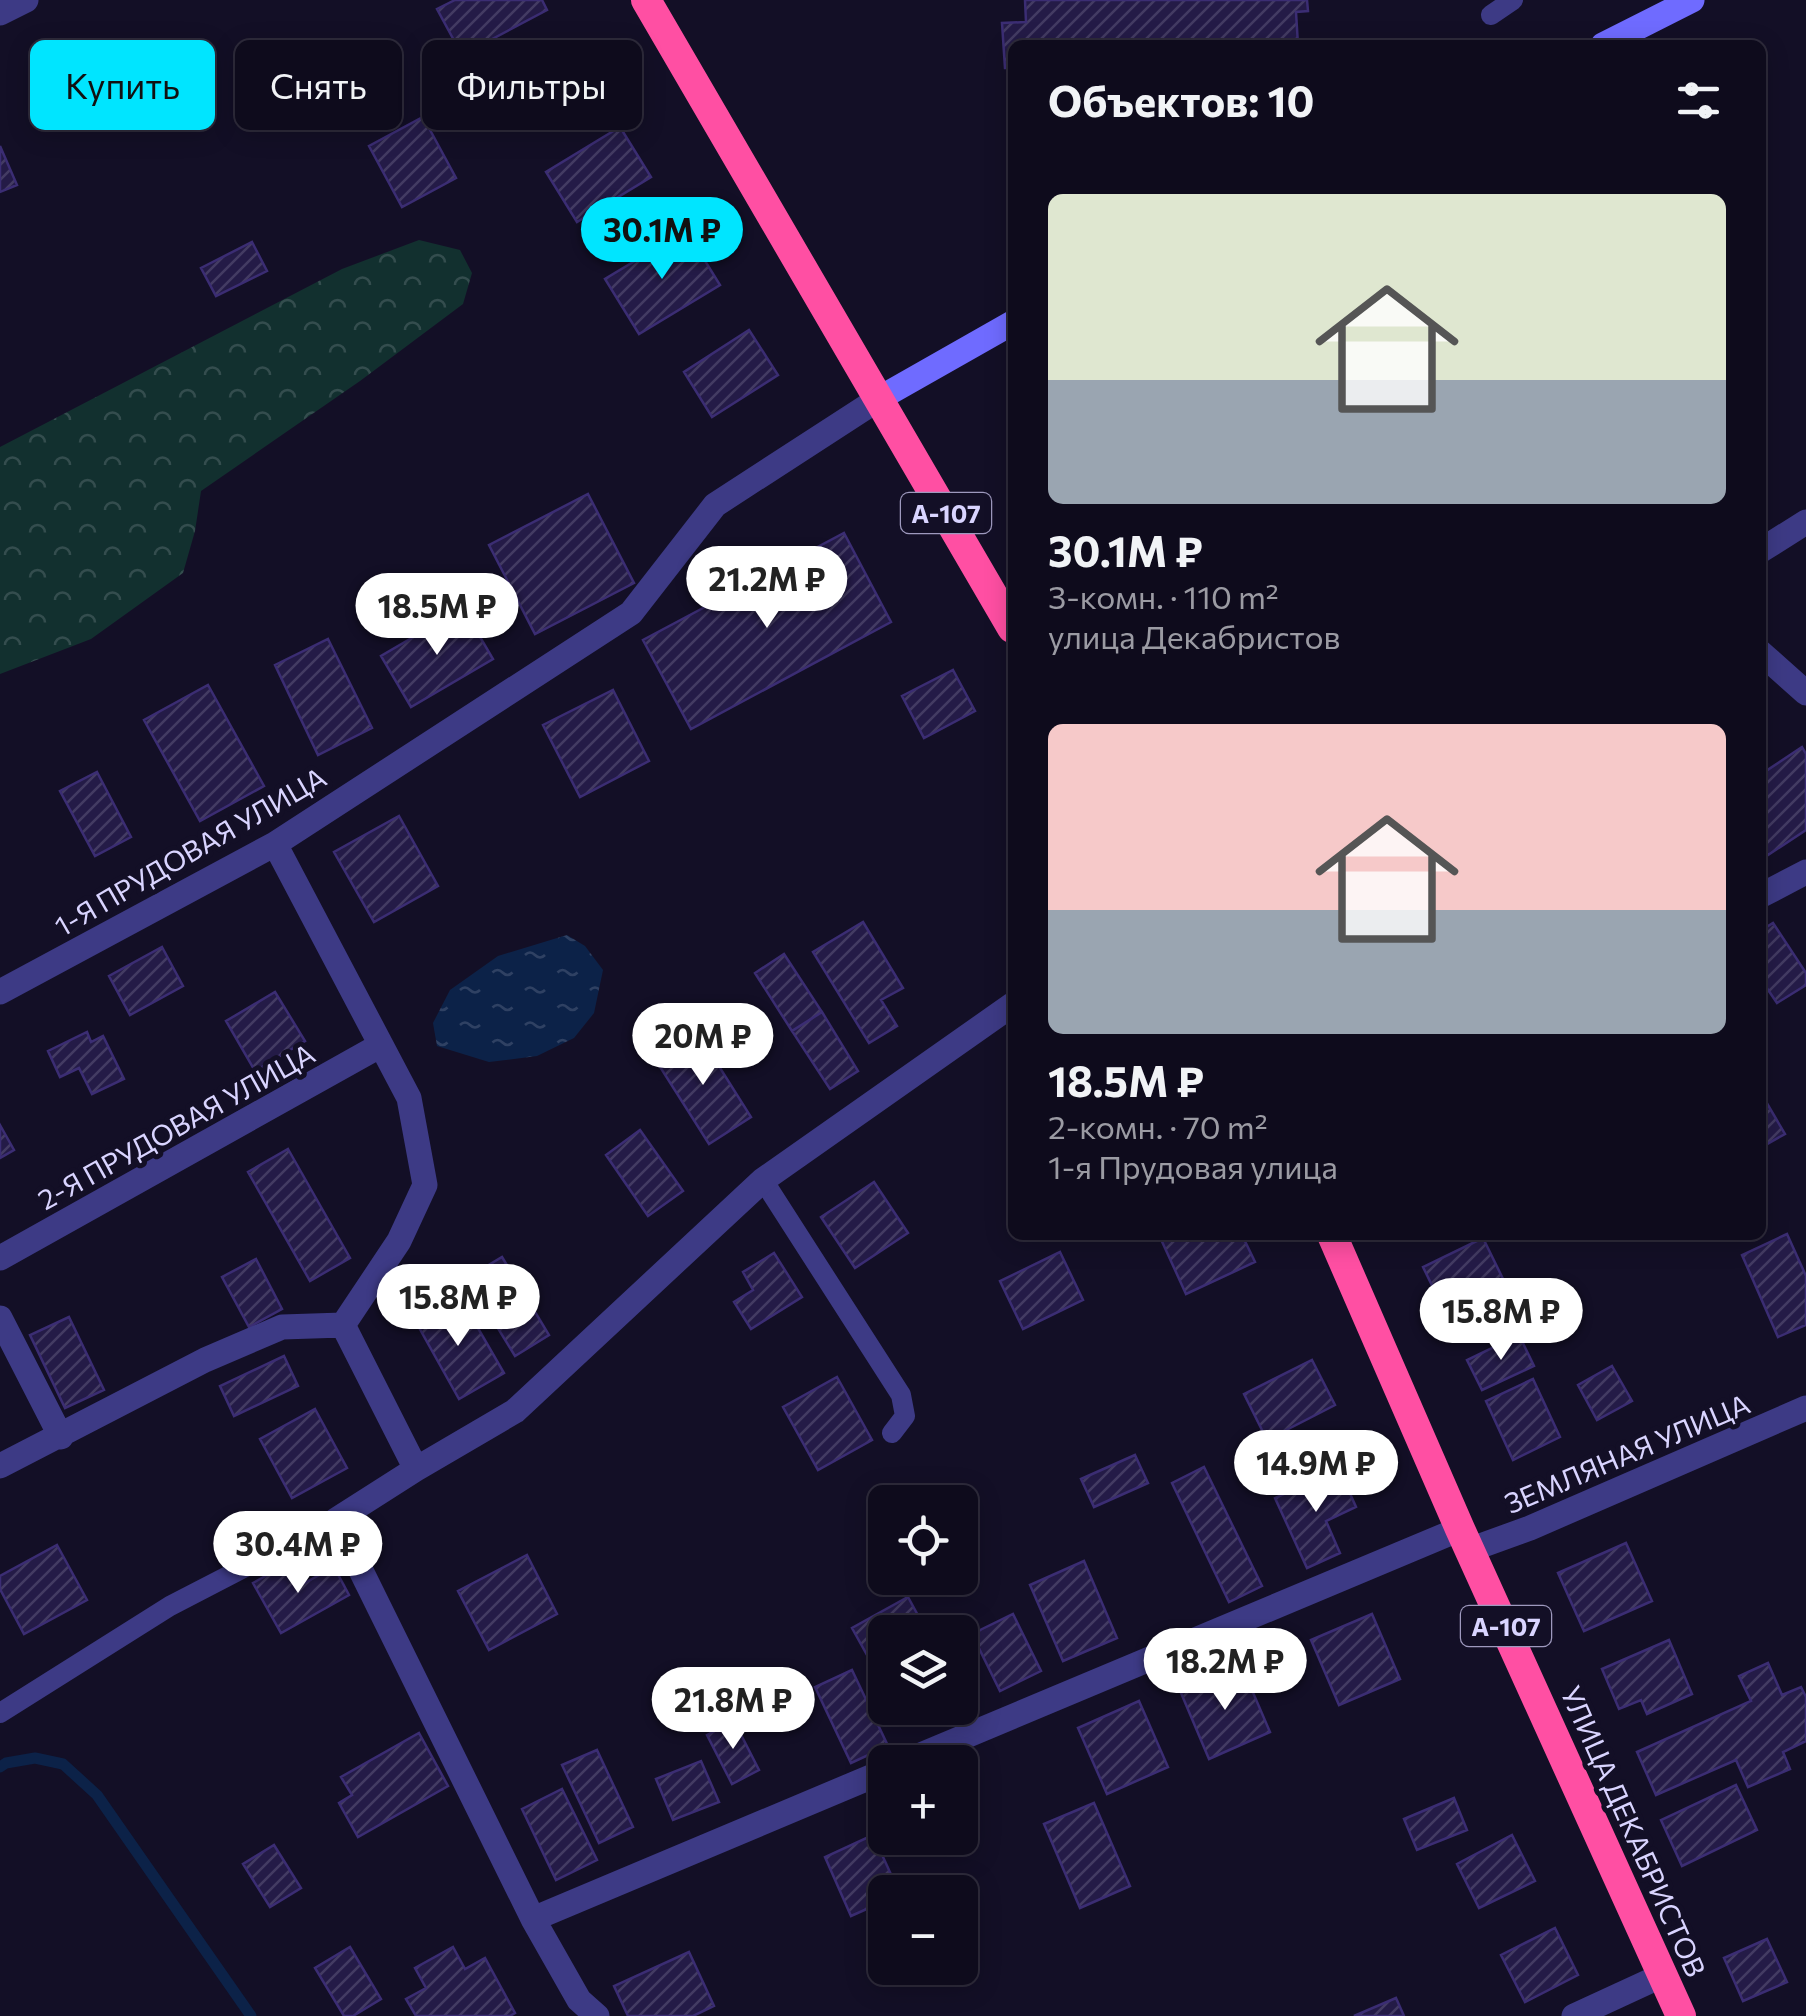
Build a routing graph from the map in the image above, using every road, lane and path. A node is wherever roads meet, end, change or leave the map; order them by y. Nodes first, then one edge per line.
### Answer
1 (26, 0) edge
2 (646, 0) edge
3 (1513, 0) edge
4 (1692, 0) edge
5 (0, 13) edge
6 (1491, 15) dead end
7 (1613, 40) edge
8 (1008, 325) edge
9 (880, 398) junction
10 (1806, 522) edge
11 (1766, 547) edge
12 (1008, 621) edge
13 (1766, 657) edge
14 (1806, 693) edge
15 (275, 844) junction
16 (1806, 872) edge
17 (1766, 893) edge
18 (0, 992) edge
19 (1008, 1009) edge
20 (381, 1045) junction
21 (763, 1180) junction
22 (1334, 1240) edge
23 (0, 1258) edge
24 (0, 1318) edge
25 (343, 1325) junction
26 (1806, 1408) edge
27 (892, 1433) dead end
28 (61, 1438) junction
29 (0, 1466) edge
30 (416, 1470) junction
31 (336, 1520) junction
32 (1466, 1539) junction
33 (0, 1713) edge
34 (947, 1745) edge
35 (868, 1777) edge
36 (533, 1918) junction
37 (1662, 1975) junction
38 (597, 2016) edge
39 (1574, 2016) edge
40 (1680, 2016) edge

1 - 5 street
2 - 9 highway, А-107
3 - 6 lane
4 - 7 street
8 - 9 street
9 - 12 highway, А-107
9 - 15 street, 1-Я ПРУДОВАЯ УЛИЦА
10 - 11 street
13 - 14 street
15 - 18 street, 1-Я ПРУДОВАЯ УЛИЦА
15 - 20 street
16 - 17 street
19 - 21 street
20 - 23 street, 2-Я ПРУДОВАЯ УЛИЦА
20 - 25 street
21 - 27 lane
21 - 30 street
22 - 32 highway, УЛИЦА ДЕКАБРИСТОВ / А-107
24 - 28 street
25 - 28 street
25 - 30 street
26 - 32 street, ЗЕМЛЯНАЯ УЛИЦА
28 - 29 street
30 - 31 street
31 - 33 lane
31 - 36 street
32 - 34 street, ЗЕМЛЯНАЯ УЛИЦА
32 - 37 highway, УЛИЦА ДЕКАБРИСТОВ / А-107
35 - 36 street
36 - 38 street
37 - 39 street
37 - 40 highway, УЛИЦА ДЕКАБРИСТОВ / А-107

